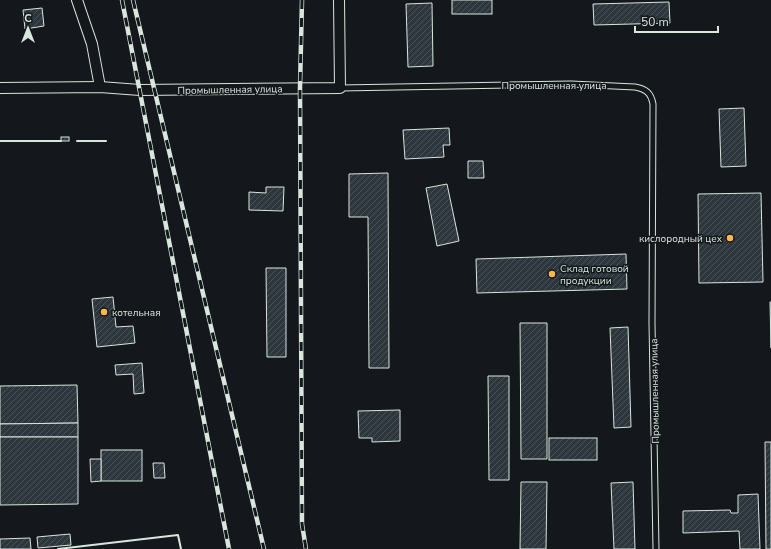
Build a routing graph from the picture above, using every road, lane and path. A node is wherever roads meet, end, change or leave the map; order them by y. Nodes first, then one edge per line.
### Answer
1 (77, 0) edge
2 (339, 0) edge
3 (100, 87) junction
4 (0, 88) edge
5 (340, 88) junction
6 (656, 549) edge

1 - 3 street
2 - 5 street
3 - 4 street, Промышленная улица
3 - 5 street, Промышленная улица
5 - 6 lane, Промышленная улица

